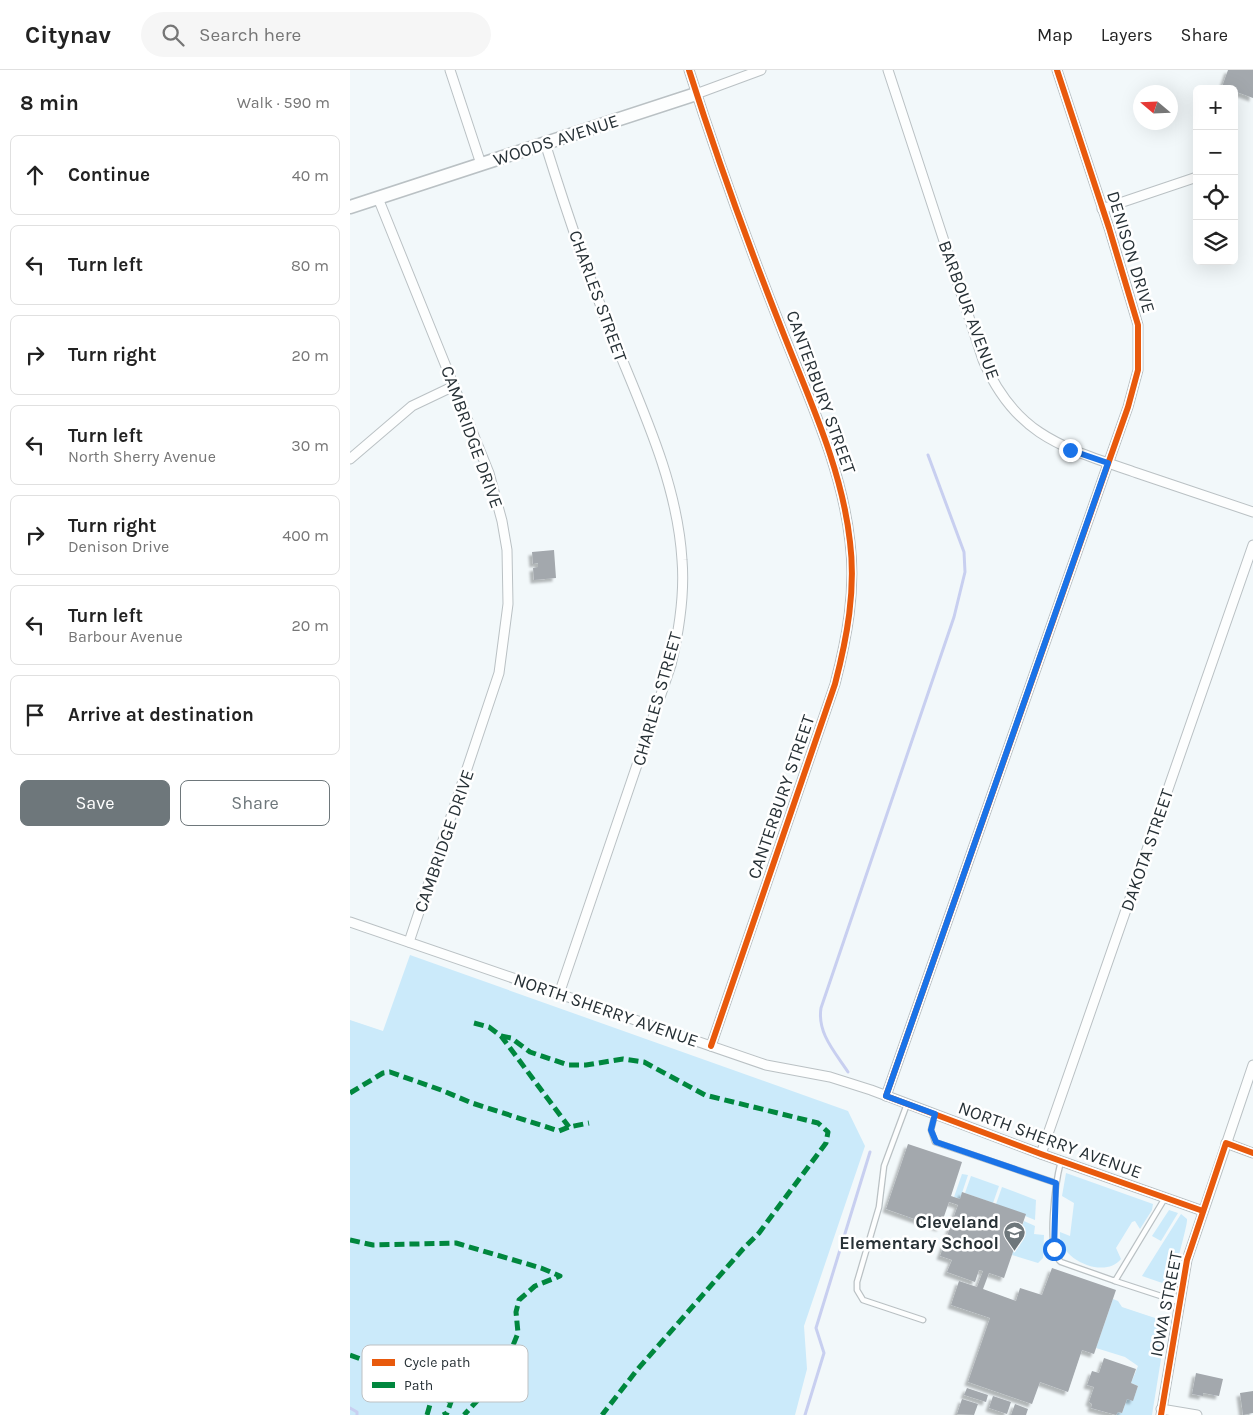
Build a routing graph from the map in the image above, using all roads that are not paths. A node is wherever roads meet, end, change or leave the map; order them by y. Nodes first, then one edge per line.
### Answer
1 (450, 70) edge
2 (689, 70) edge
3 (761, 70) edge
4 (888, 70) edge
5 (1057, 70) edge
6 (696, 94) junction
7 (545, 144) junction
8 (481, 164) junction
9 (1193, 178) edge
10 (378, 198) junction
11 (350, 207) edge
12 (1102, 208) junction
13 (454, 386) junction
14 (350, 459) edge
15 (1108, 463) junction
16 (1253, 512) edge
17 (1253, 545) edge
18 (350, 922) edge
19 (409, 942) junction
20 (559, 994) junction
21 (711, 1046) junction
22 (1253, 1065) edge
23 (886, 1096) junction
24 (907, 1104) junction
25 (935, 1114) junction
26 (1226, 1143) junction
27 (1253, 1153) edge
28 (1041, 1154) junction
29 (1061, 1161) junction
30 (1056, 1183) junction
31 (1165, 1198) junction
32 (1203, 1211) junction
33 (1115, 1281) junction
34 (1179, 1302) junction
35 (922, 1320) dead end
36 (1161, 1412) edge
37 (1197, 1415) edge

1 - 8 street
2 - 6 street, CANTERBURY STREET
3 - 6 street, WOODS AVENUE
4 - 15 street, BARBOUR AVENUE
5 - 12 street, DENISON DRIVE
6 - 7 street, WOODS AVENUE
6 - 21 street, CANTERBURY STREET
7 - 8 street, WOODS AVENUE
7 - 20 street, CHARLES STREET
8 - 10 street, WOODS AVENUE
9 - 12 street
10 - 11 street, WOODS AVENUE
10 - 13 street, CAMBRIDGE DRIVE
12 - 15 street, DENISON DRIVE
13 - 14 street
13 - 19 street, CAMBRIDGE DRIVE
15 - 16 street, BARBOUR AVENUE
15 - 23 street, DENISON DRIVE
17 - 28 street, DAKOTA STREET
18 - 19 street, NORTH SHERRY AVENUE
19 - 20 street, NORTH SHERRY AVENUE
20 - 21 street, NORTH SHERRY AVENUE
21 - 23 street, NORTH SHERRY AVENUE
22 - 26 street, IOWA STREET
23 - 24 street, NORTH SHERRY AVENUE
24 - 25 street, NORTH SHERRY AVENUE
24 - 35 lane
25 - 28 street, NORTH SHERRY AVENUE
25 - 30 lane
26 - 27 street
26 - 32 street, IOWA STREET
28 - 29 street, NORTH SHERRY AVENUE
29 - 30 lane
29 - 31 street, NORTH SHERRY AVENUE
30 - 33 lane
31 - 32 street, NORTH SHERRY AVENUE
31 - 33 lane
32 - 34 street, IOWA STREET
33 - 34 lane
34 - 36 street, IOWA STREET
36 - 37 street

